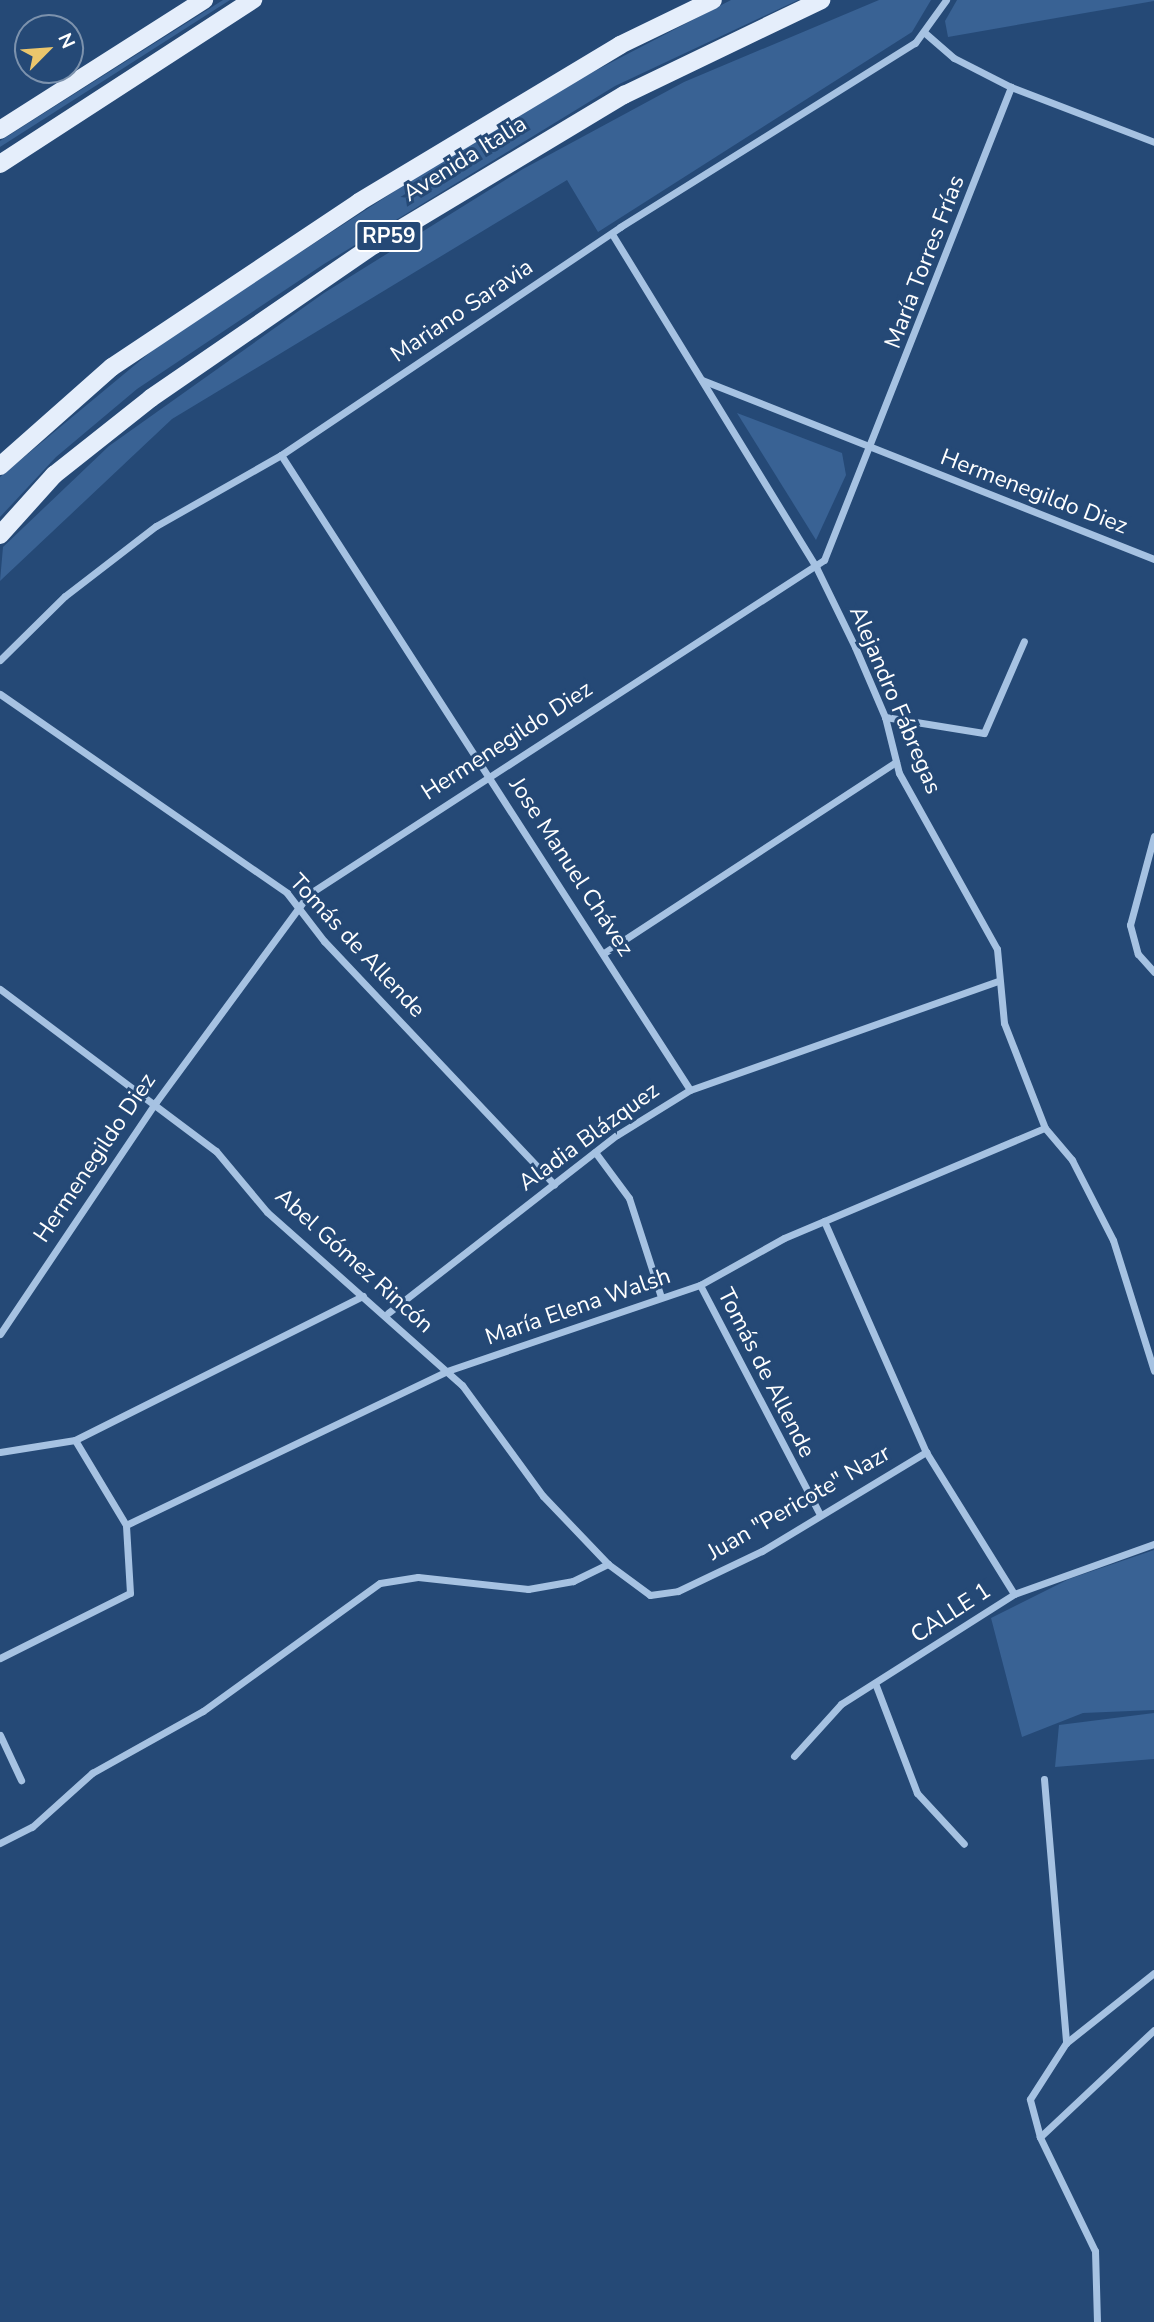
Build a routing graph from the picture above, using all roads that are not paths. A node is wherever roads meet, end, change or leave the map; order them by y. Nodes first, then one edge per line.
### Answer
1 (204, 0) edge
2 (253, 0) edge
3 (713, 0) edge
4 (821, 0) edge
5 (946, 0) edge
6 (925, 33) junction
7 (1011, 87) junction
8 (0, 130) edge
9 (1154, 142) edge
10 (0, 164) edge
11 (612, 234) junction
12 (701, 380) junction
13 (872, 450) junction
14 (281, 455) junction
15 (0, 466) edge
16 (0, 535) edge
17 (1154, 559) edge
18 (816, 566) junction
19 (1024, 640) dead end
20 (0, 660) edge
21 (0, 694) edge
22 (886, 717) junction
23 (895, 762) junction
24 (489, 775) junction
25 (1154, 836) edge
26 (298, 906) junction
27 (604, 953) junction
28 (1154, 972) edge
29 (996, 981) junction
30 (0, 989) edge
31 (690, 1090) junction
32 (156, 1102) junction
33 (1045, 1128) junction
34 (595, 1152) junction
35 (554, 1184) junction
36 (824, 1221) junction
37 (699, 1285) junction
38 (363, 1297) junction
39 (661, 1297) junction
40 (388, 1313) junction
41 (0, 1334) edge
42 (447, 1371) junction
43 (1154, 1371) edge
44 (75, 1440) junction
45 (0, 1452) edge
46 (926, 1452) junction
47 (820, 1515) junction
48 (126, 1525) junction
49 (1154, 1544) edge
50 (608, 1564) junction
51 (1014, 1594) junction
52 (650, 1595) joint
53 (0, 1658) edge
54 (875, 1684) junction
55 (0, 1735) edge
56 (794, 1756) dead end
57 (1044, 1779) dead end
58 (21, 1780) dead end
59 (0, 1843) edge
60 (964, 1844) dead end
61 (1154, 1973) edge
62 (1154, 2030) edge
63 (1066, 2043) junction
64 (1040, 2137) junction
65 (1097, 2322) edge

1 - 8 main road
2 - 10 main road
3 - 15 main road, Avenida Italia / RP59
4 - 16 main road, Avenida Italia / RP59
5 - 6 street, Mariano Saravia
6 - 7 street
6 - 11 street, Mariano Saravia
7 - 9 street
7 - 13 street, María Torres Frías
11 - 12 street, Alejandro Fábregas
11 - 14 street, Mariano Saravia
12 - 13 street
12 - 18 street, Alejandro Fábregas
13 - 17 street, Hermenegildo Diez
13 - 18 street, Hermenegildo Diez
14 - 20 street, Mariano Saravia
14 - 24 street, Jose Manuel Chávez
18 - 22 street, Alejandro Fábregas
18 - 24 street, Hermenegildo Diez
19 - 22 street
21 - 26 street, Tomás de Allende
22 - 23 street, Alejandro Fábregas
23 - 27 street
23 - 29 street, Alejandro Fábregas
24 - 26 street, Hermenegildo Diez
24 - 27 street, Jose Manuel Chávez
25 - 28 street
26 - 32 street, Hermenegildo Diez
26 - 35 street, Tomás de Allende
27 - 31 street, Jose Manuel Chávez
29 - 31 street, Aladia Blázquez
29 - 33 street, Alejandro Fábregas
30 - 32 street, Abel Gómez Rincón
31 - 34 street, Aladia Blázquez
32 - 38 street, Abel Gómez Rincón
32 - 41 street, Hermenegildo Diez
33 - 36 street, María Elena Walsh
33 - 43 street, Alejandro Fábregas
34 - 35 street, Aladia Blázquez
34 - 39 street
35 - 40 street, Aladia Blázquez
36 - 37 street, María Elena Walsh
36 - 46 street
37 - 39 street, María Elena Walsh
37 - 47 street, Tomás de Allende
38 - 40 street, Abel Gómez Rincón
38 - 44 street
39 - 42 street, María Elena Walsh
40 - 42 street, Abel Gómez Rincón
42 - 48 street, María Elena Walsh
42 - 50 street, Abel Gómez Rincón
44 - 45 street
44 - 48 street
46 - 47 street, Juan "Pericote" Nazr
46 - 51 street
47 - 52 street, Juan "Pericote" Nazr
48 - 53 street
49 - 51 street, CALLE 1
50 - 52 street, Abel Gómez Rincón
50 - 59 street
51 - 54 street, CALLE 1
54 - 56 street, CALLE 1
54 - 60 street
55 - 58 street
57 - 63 street
61 - 63 street
62 - 64 street
63 - 64 street
64 - 65 street

